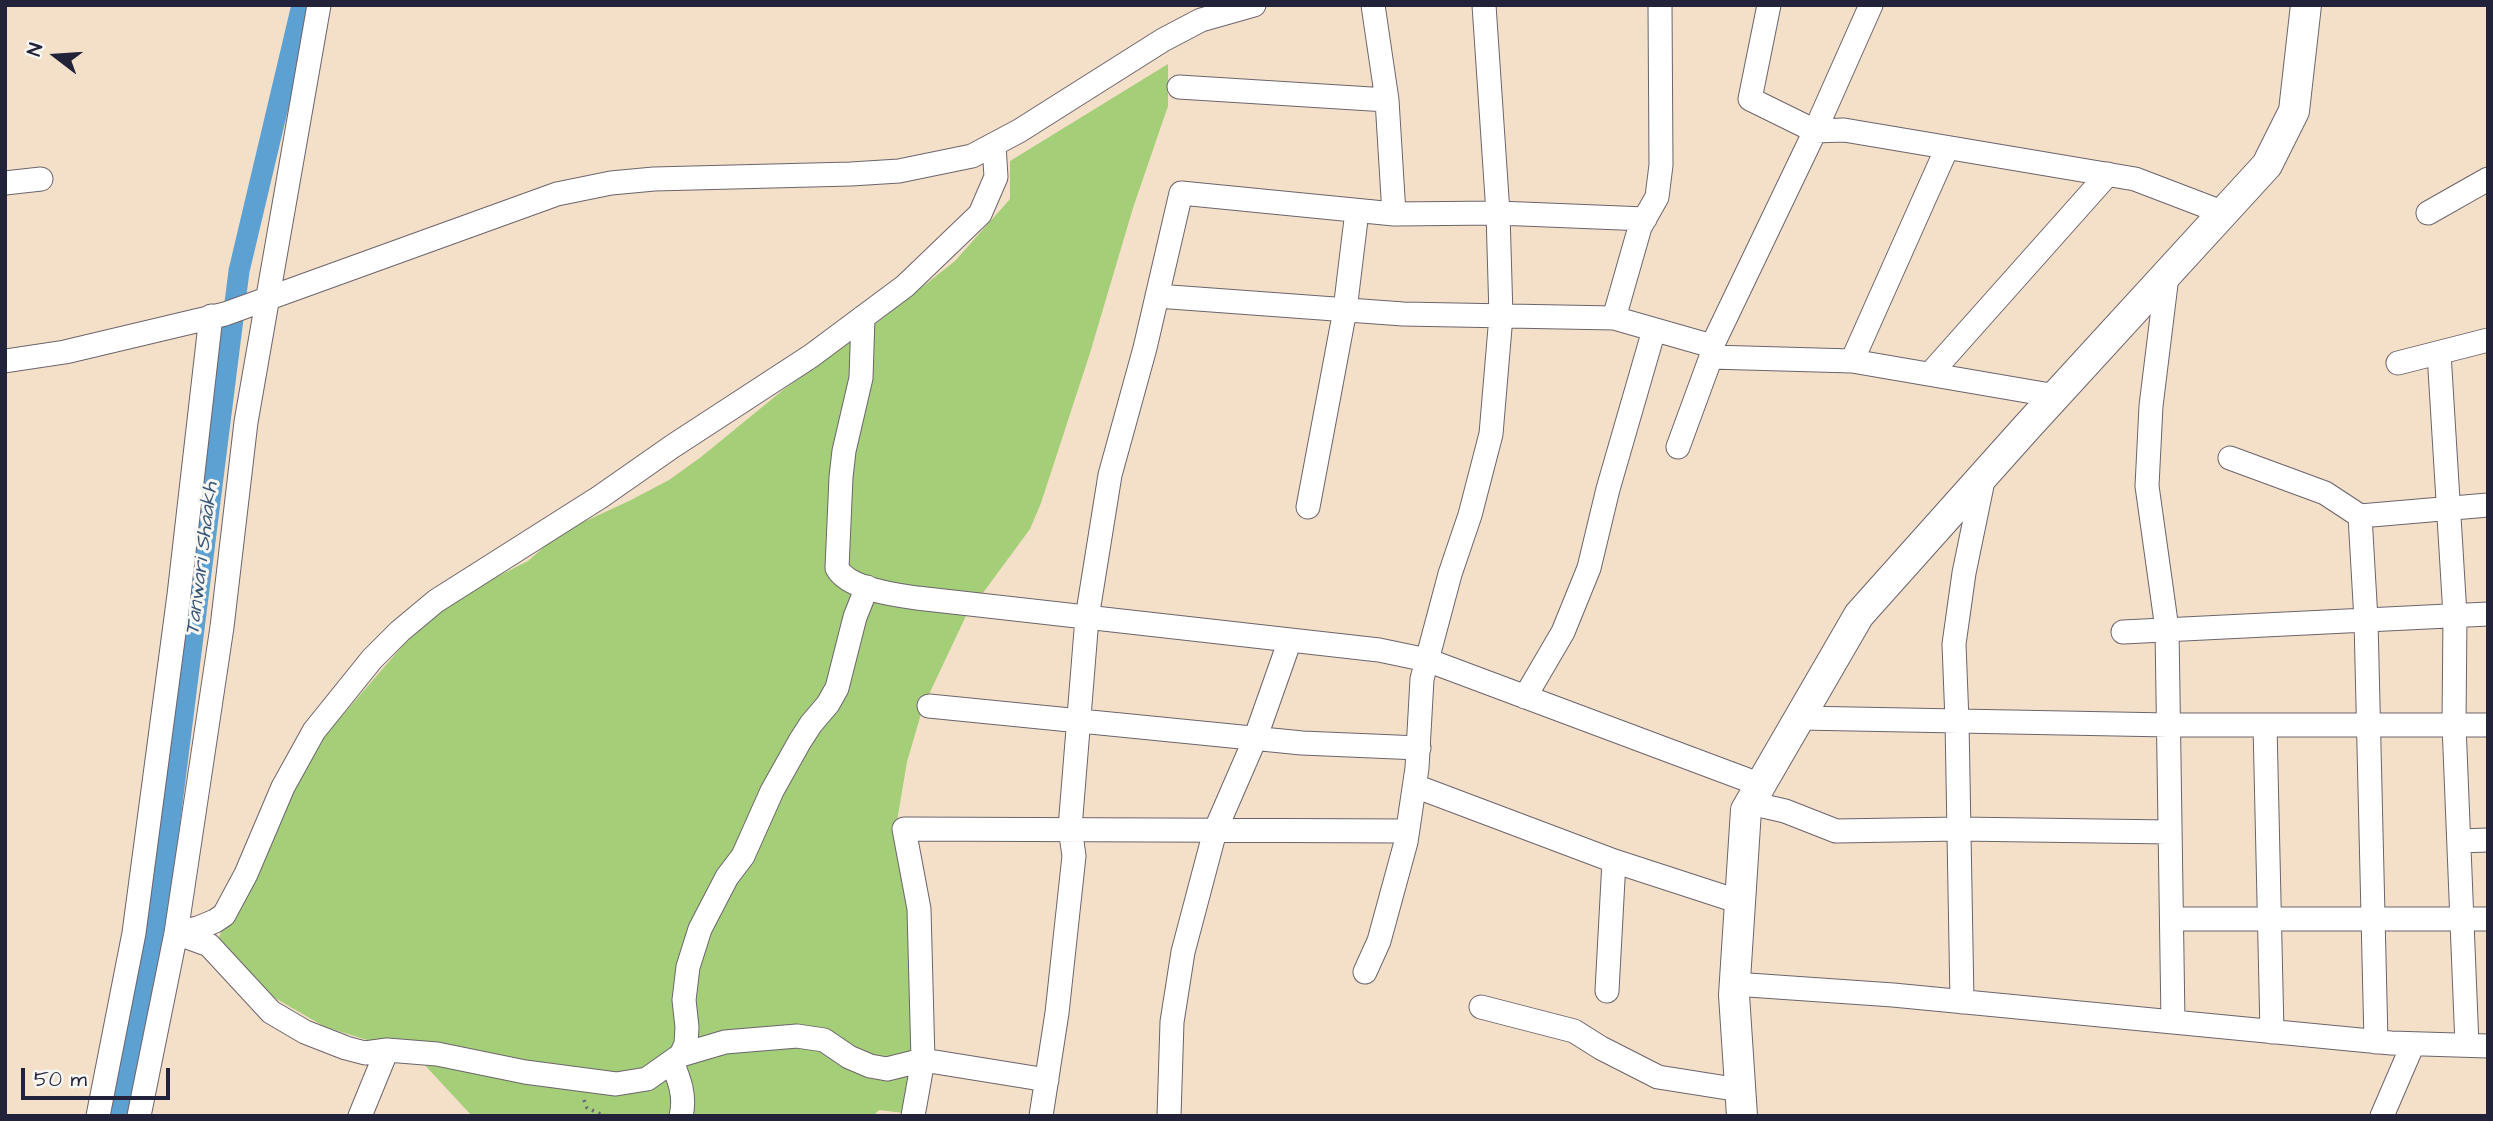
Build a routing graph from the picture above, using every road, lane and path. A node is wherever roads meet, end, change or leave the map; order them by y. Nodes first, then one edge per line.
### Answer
1 (319, 5) edge
2 (1254, 5) edge
3 (1373, 5) edge
4 (1484, 5) edge
5 (1660, 5) edge
6 (1769, 5) edge
7 (1871, 5) edge
8 (2306, 5) edge
9 (1179, 87) dead end
10 (1387, 100) junction
11 (1815, 131) junction
12 (994, 145) junction
13 (1947, 148) junction
14 (2108, 174) junction
15 (41, 178) dead end
16 (5, 183) edge
17 (2482, 186) edge
18 (1357, 211) junction
19 (2224, 213) junction
20 (2428, 213) dead end
21 (1394, 214) junction
22 (1498, 214) junction
23 (1645, 219) junction
24 (2167, 276) junction
25 (1157, 296) junction
26 (261, 299) junction
27 (1345, 310) junction
28 (218, 315) junction
29 (1501, 316) junction
30 (863, 317) junction
31 (1614, 318) junction
32 (1654, 330) junction
33 (2488, 340) edge
34 (1712, 351) junction
35 (2439, 353) junction
36 (1852, 360) junction
37 (5, 361) edge
38 (2398, 363) dead end
39 (1930, 374) junction
40 (2056, 396) junction
41 (1678, 447) dead end
42 (2230, 458) dead end
43 (1984, 476) junction
44 (2488, 505) edge
45 (1308, 507) dead end
46 (2448, 509) junction
47 (2360, 516) junction
48 (867, 587) junction
49 (2488, 614) edge
50 (2455, 615) junction
51 (1087, 618) junction
52 (2365, 620) junction
53 (2167, 629) junction
54 (2123, 632) dead end
55 (1290, 640) junction
56 (1427, 660) junction
57 (1525, 697) junction
58 (929, 706) dead end
59 (1800, 718) junction
60 (1078, 721) junction
61 (1957, 721) junction
62 (2169, 725) junction
63 (2265, 725) junction
64 (2368, 725) junction
65 (2454, 725) junction
66 (2488, 725) edge
67 (1255, 739) junction
68 (1419, 748) junction
69 (1415, 786) junction
70 (1755, 794) junction
71 (1070, 830) junction
72 (1959, 830) junction
73 (1215, 831) junction
74 (1408, 831) junction
75 (2170, 832) junction
76 (2488, 840) edge
77 (2459, 841) junction
78 (1614, 861) junction
79 (1740, 902) junction
80 (2462, 918) junction
81 (2172, 919) junction
82 (2269, 919) junction
83 (2488, 919) edge
84 (2373, 920) junction
85 (176, 933) junction
86 (1365, 972) dead end
87 (1734, 984) junction
88 (1607, 992) dead end
89 (1962, 1002) junction
90 (1481, 1007) dead end
91 (2173, 1022) junction
92 (2272, 1032) junction
93 (2376, 1042) junction
94 (2413, 1044) junction
95 (2478, 1046) edge
96 (387, 1050) junction
97 (676, 1058) junction
98 (923, 1060) junction
99 (1047, 1080) junction
100 (1741, 1103) edge
101 (98, 1116) edge
102 (139, 1116) edge
103 (360, 1116) edge
104 (681, 1116) edge
105 (913, 1116) edge
106 (1041, 1116) edge
107 (1169, 1116) edge
108 (2382, 1116) edge

1 - 26 street
2 - 12 street
3 - 10 street
4 - 22 street
5 - 23 street
6 - 11 street
7 - 11 street
8 - 19 main road
9 - 10 street
10 - 21 street
11 - 13 street
11 - 34 street
12 - 26 street
12 - 30 street
13 - 14 street
13 - 36 street
14 - 19 street
14 - 39 street
15 - 16 street
17 - 20 street
18 - 21 street
18 - 25 street
18 - 27 street
19 - 24 main road
21 - 22 street
22 - 23 street
22 - 29 street
23 - 31 street
24 - 40 main road
24 - 53 street
25 - 27 street
25 - 51 street
26 - 28 street
26 - 85 street
27 - 29 street
27 - 45 street
28 - 37 street
28 - 101 street
29 - 31 street
29 - 56 street
30 - 48 street
30 - 85 street
31 - 32 street
32 - 34 street
32 - 57 street
33 - 35 street
34 - 36 street
34 - 41 street
35 - 38 street
35 - 46 street
36 - 39 street
39 - 40 street
40 - 43 main road
42 - 47 street
43 - 59 main road
43 - 61 street
44 - 46 street
46 - 47 street
46 - 50 street
47 - 52 street
48 - 51 street
48 - 97 street
49 - 50 street
50 - 52 street
50 - 65 street
51 - 55 street
51 - 60 street
52 - 53 street
52 - 64 street
53 - 54 street
53 - 62 street
55 - 56 street
55 - 67 street
56 - 57 street
56 - 68 street
57 - 70 street
58 - 60 street
59 - 61 street
59 - 70 main road
60 - 67 street
60 - 71 street
61 - 62 street
61 - 72 street
62 - 63 street
62 - 75 street
63 - 64 street
63 - 82 street
64 - 65 street
64 - 84 street
65 - 66 street
65 - 77 street
67 - 68 street
67 - 73 street
68 - 69 street
69 - 74 street
69 - 78 street
70 - 72 street
70 - 79 main road
71 - 73 street
71 - 98 street
71 - 99 street
72 - 75 street
72 - 89 street
73 - 74 street
73 - 107 street
74 - 86 street
75 - 81 street
76 - 77 street
77 - 80 street
78 - 79 street
78 - 88 street
79 - 87 main road
80 - 83 street
80 - 84 street
80 - 95 street
81 - 82 street
81 - 91 street
82 - 84 street
82 - 92 street
84 - 93 street
85 - 96 street
85 - 102 street
87 - 89 street
87 - 100 main road
89 - 91 street
90 - 100 street
91 - 92 street
92 - 93 street
93 - 94 street
94 - 95 street
94 - 108 street
96 - 97 street
96 - 103 street
97 - 98 street
97 - 104 street
98 - 99 street
98 - 105 street
99 - 106 street

